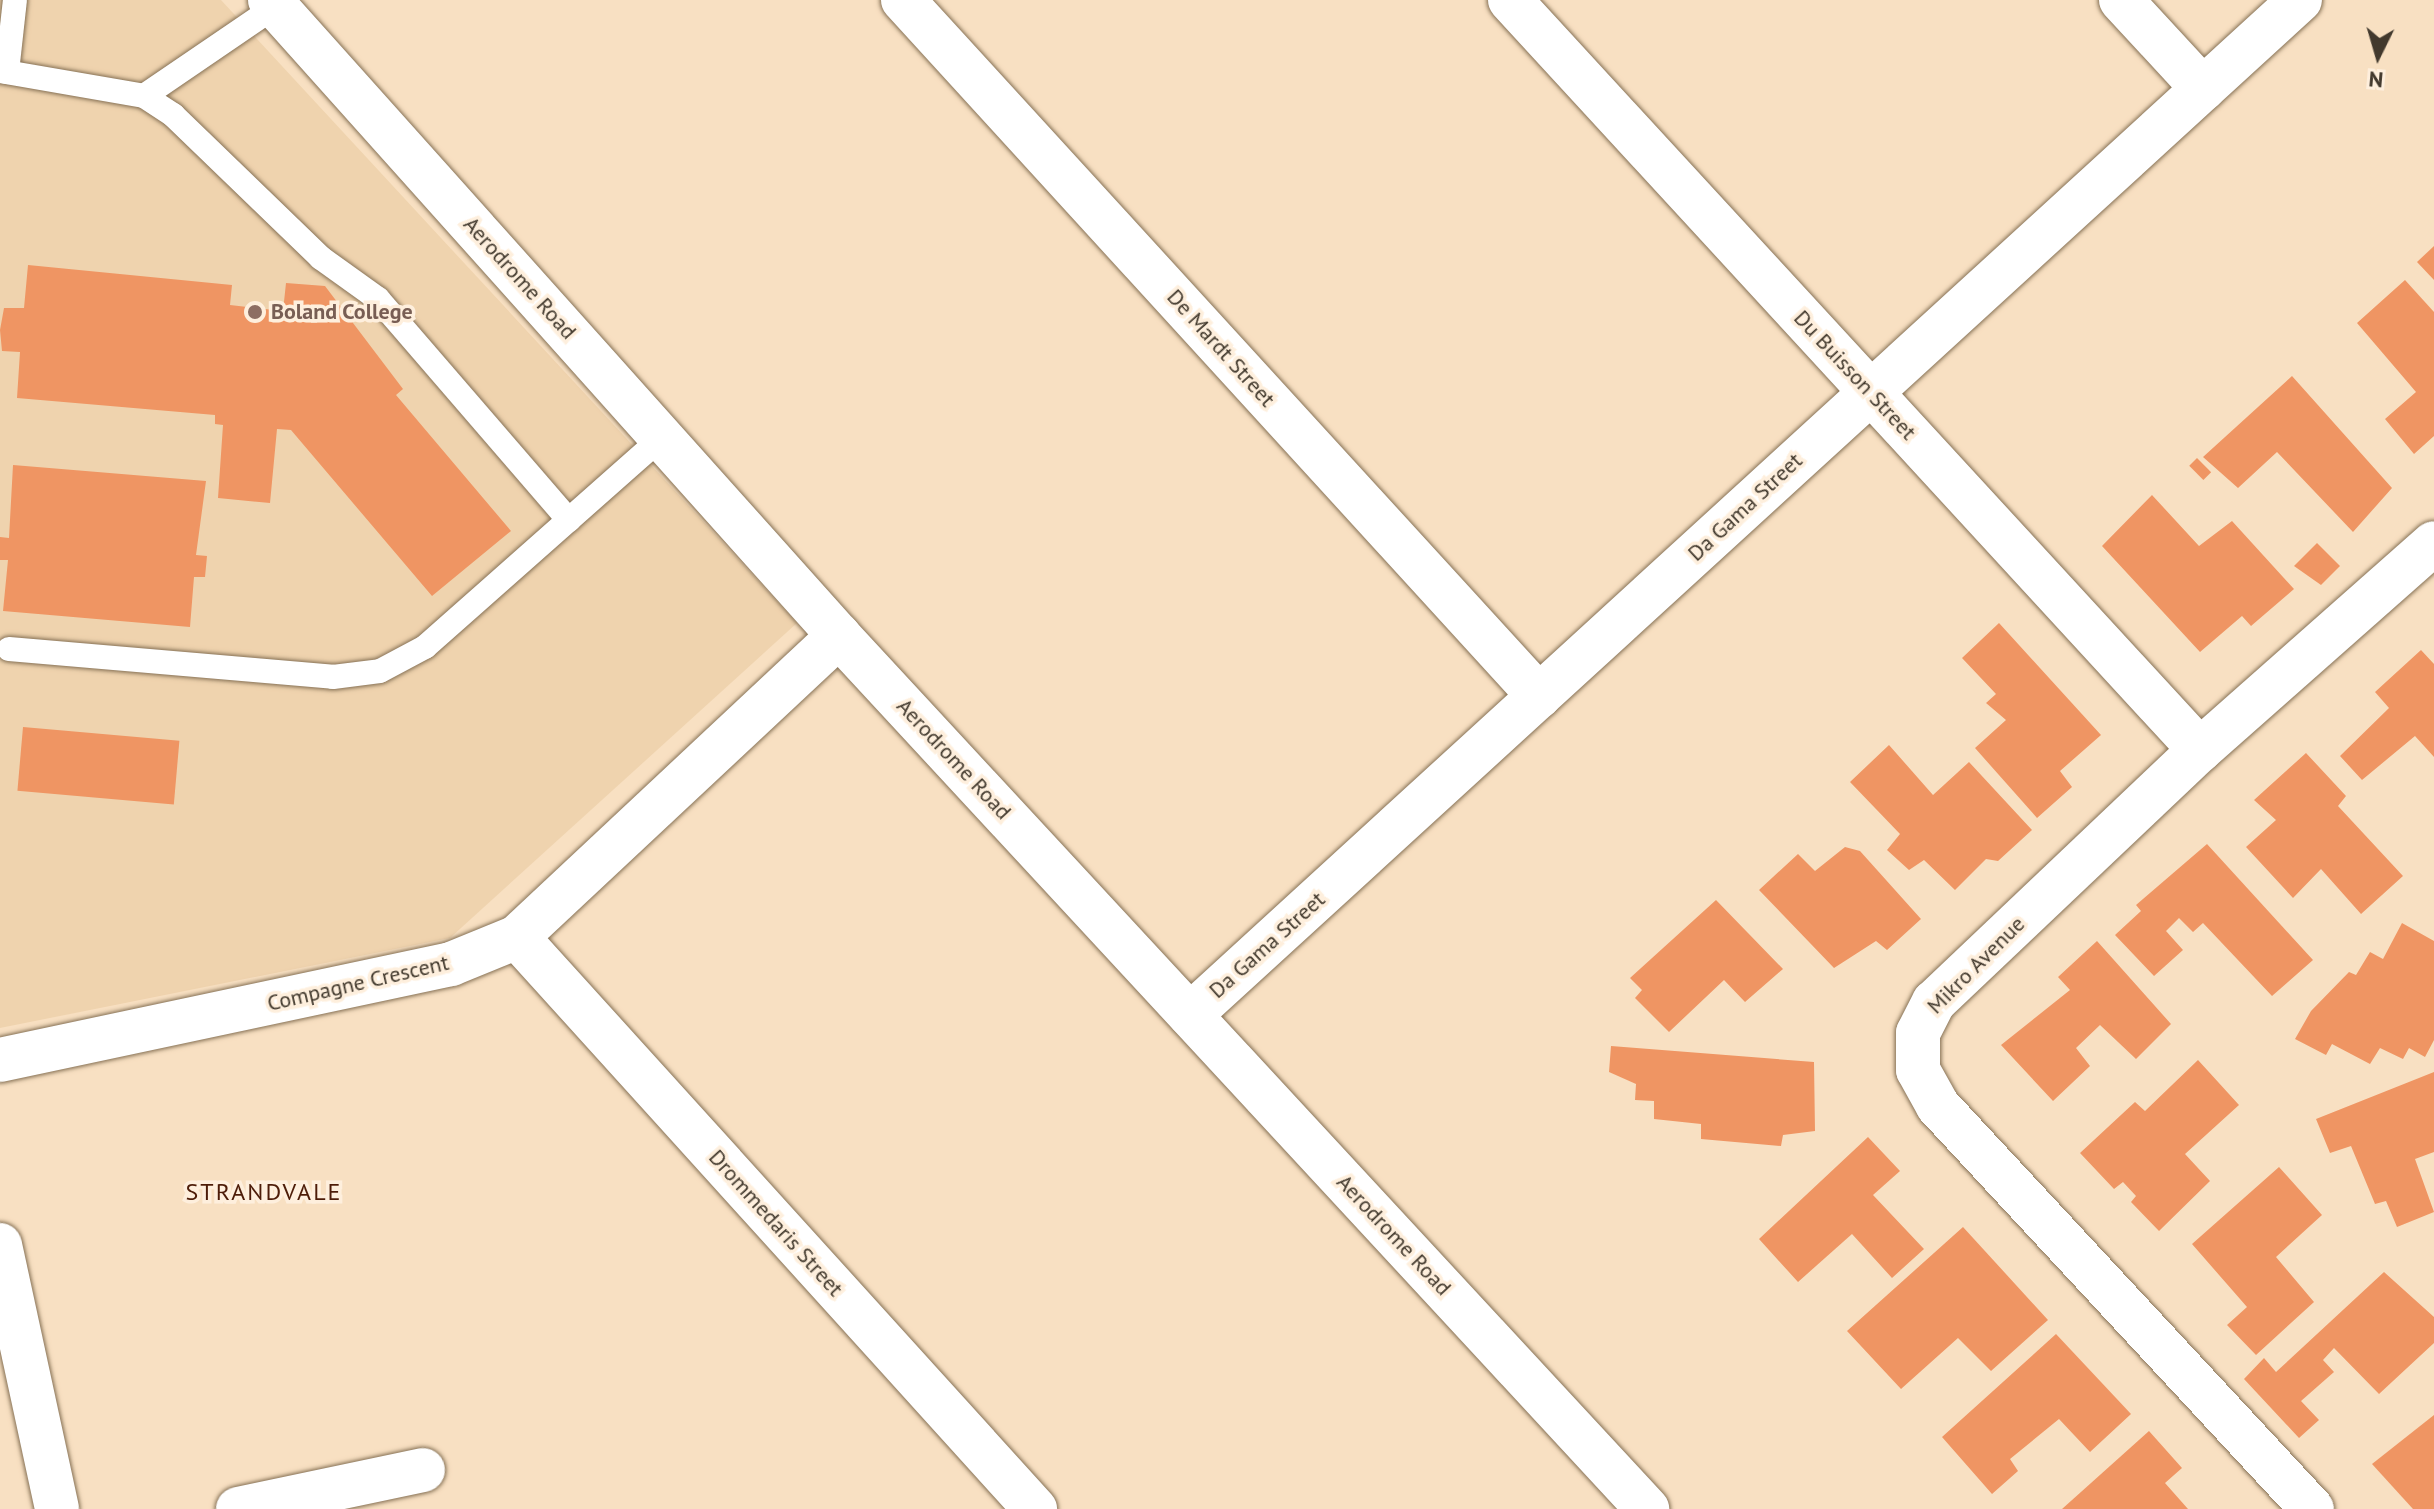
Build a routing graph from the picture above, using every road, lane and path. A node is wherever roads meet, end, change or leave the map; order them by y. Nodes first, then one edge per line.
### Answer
1 (15, 0) edge
2 (903, 0) edge
3 (1510, 0) edge
4 (2121, 0) edge
5 (2300, 0) edge
6 (277, 2) edge
7 (4, 72) edge
8 (2203, 89) junction
9 (144, 96) junction
10 (1871, 392) junction
11 (662, 437) junction
12 (569, 520) junction
13 (2434, 543) edge
14 (839, 636) junction
15 (9, 649) dead end
16 (1539, 696) junction
17 (2200, 750) junction
18 (517, 937) junction
19 (1190, 1015) junction
20 (0, 1060) edge
21 (0, 1245) edge
22 (423, 1470) dead end
23 (57, 1509) edge
24 (238, 1509) edge
25 (1035, 1509) edge
26 (1647, 1509) edge
27 (2312, 1509) edge

1 - 7 lane
2 - 16 street, De Mardt Street
3 - 10 street, Du Buisson Street
4 - 8 street
5 - 8 street, Da Gama Street
6 - 9 lane
6 - 11 street, Aerodrome Road
7 - 9 lane
8 - 10 street, Da Gama Street
9 - 12 lane
10 - 16 street, Da Gama Street
10 - 17 street, Du Buisson Street
11 - 12 lane
11 - 14 street, Aerodrome Road
12 - 15 lane
13 - 17 street, Mikro Avenue
14 - 18 street, Compagne Crescent
14 - 19 street, Aerodrome Road
16 - 19 street, Da Gama Street
17 - 27 street, Mikro Avenue
18 - 20 street, Compagne Crescent
18 - 25 street, Drommedaris Street
19 - 26 street, Aerodrome Road
21 - 23 street
22 - 24 street

